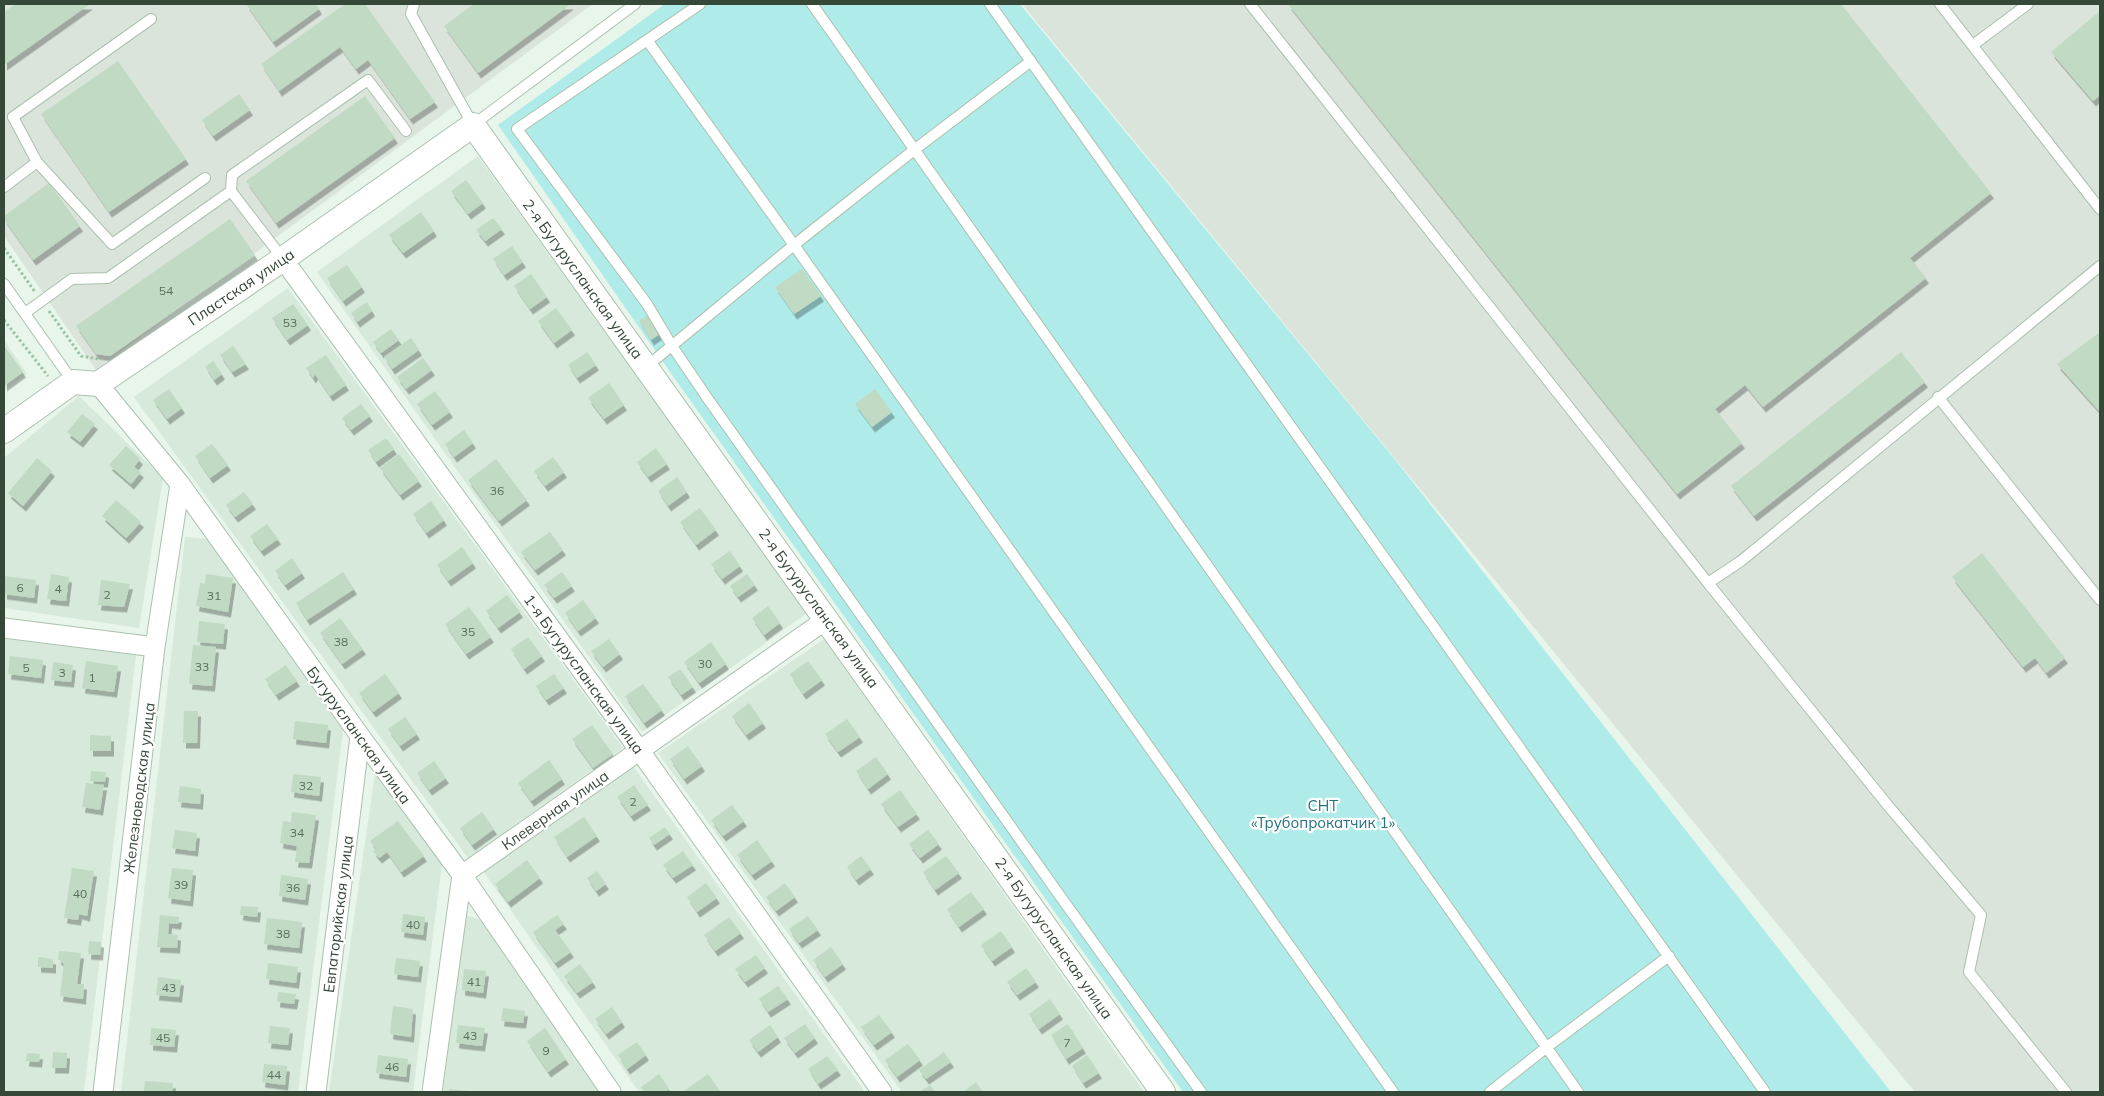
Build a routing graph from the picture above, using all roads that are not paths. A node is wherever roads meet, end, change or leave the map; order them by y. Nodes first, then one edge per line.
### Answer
1 (414, 4) edge
2 (634, 4) edge
3 (700, 4) edge
4 (812, 4) edge
5 (990, 4) edge
6 (1250, 4) edge
7 (1940, 4) edge
8 (2028, 4) edge
9 (151, 19) dead end
10 (647, 40) junction
11 (1973, 45) junction
12 (1031, 61) junction
13 (473, 125) junction
14 (406, 130) dead end
15 (914, 150) junction
16 (37, 162) junction
17 (205, 178) dead end
18 (4, 187) edge
19 (231, 191) junction
20 (2100, 209) edge
21 (794, 245) junction
22 (283, 259) junction
23 (2100, 266) edge
24 (4, 284) edge
25 (25, 314) junction
26 (672, 346) junction
27 (646, 366) junction
28 (105, 380) junction
29 (73, 382) junction
30 (1938, 397) junction
31 (4, 431) edge
32 (180, 484) junction
33 (1708, 583) junction
34 (2100, 600) edge
35 (827, 619) junction
36 (4, 628) edge
37 (156, 647) junction
38 (360, 736) junction
39 (640, 751) junction
40 (462, 875) junction
41 (1668, 956) junction
42 (1547, 1047) junction
43 (102, 1092) edge
44 (316, 1092) edge
45 (432, 1092) edge
46 (611, 1092) edge
47 (882, 1092) edge
48 (1163, 1092) edge
49 (1201, 1092) edge
50 (1393, 1092) edge
51 (1490, 1092) edge
52 (1578, 1092) edge
53 (1766, 1092) edge
54 (2066, 1092) edge

1 - 13 lane
2 - 13 lane
3 - 10 lane
4 - 15 lane
5 - 12 lane
6 - 33 lane
7 - 11 lane
8 - 11 lane
9 - 16 lane
10 - 21 lane
10 - 26 lane
11 - 20 lane
12 - 15 lane
12 - 41 lane
13 - 22 street, Пластская улица
13 - 27 street, 2-я Бугурусланская улица
14 - 19 lane
15 - 21 lane
15 - 42 lane
16 - 17 lane
16 - 18 lane
19 - 22 lane
19 - 25 lane
21 - 26 lane
21 - 50 lane
22 - 28 street, Пластская улица
22 - 39 street, 1-я Бугурусланская улица
23 - 30 lane
24 - 25 lane
25 - 29 lane
26 - 27 lane
26 - 49 lane
27 - 35 street, 2-я Бугурусланская улица
28 - 29 street
28 - 32 street, Бугурусланская улица
29 - 31 street
30 - 33 lane
30 - 34 lane
32 - 37 street, Железноводская улица
32 - 38 street, Бугурусланская улица
33 - 54 lane
35 - 39 street, Клеверная улица
35 - 48 street, 2-я Бугурусланская улица
36 - 37 street
37 - 43 street, Железноводская улица
38 - 40 street, Бугурусланская улица
38 - 44 street, Евпаторийская улица
39 - 40 street, Клеверная улица
39 - 47 street, 1-я Бугурусланская улица
40 - 45 street
40 - 46 street, Бугурусланская улица
41 - 42 lane
41 - 53 lane
42 - 51 lane
42 - 52 lane

